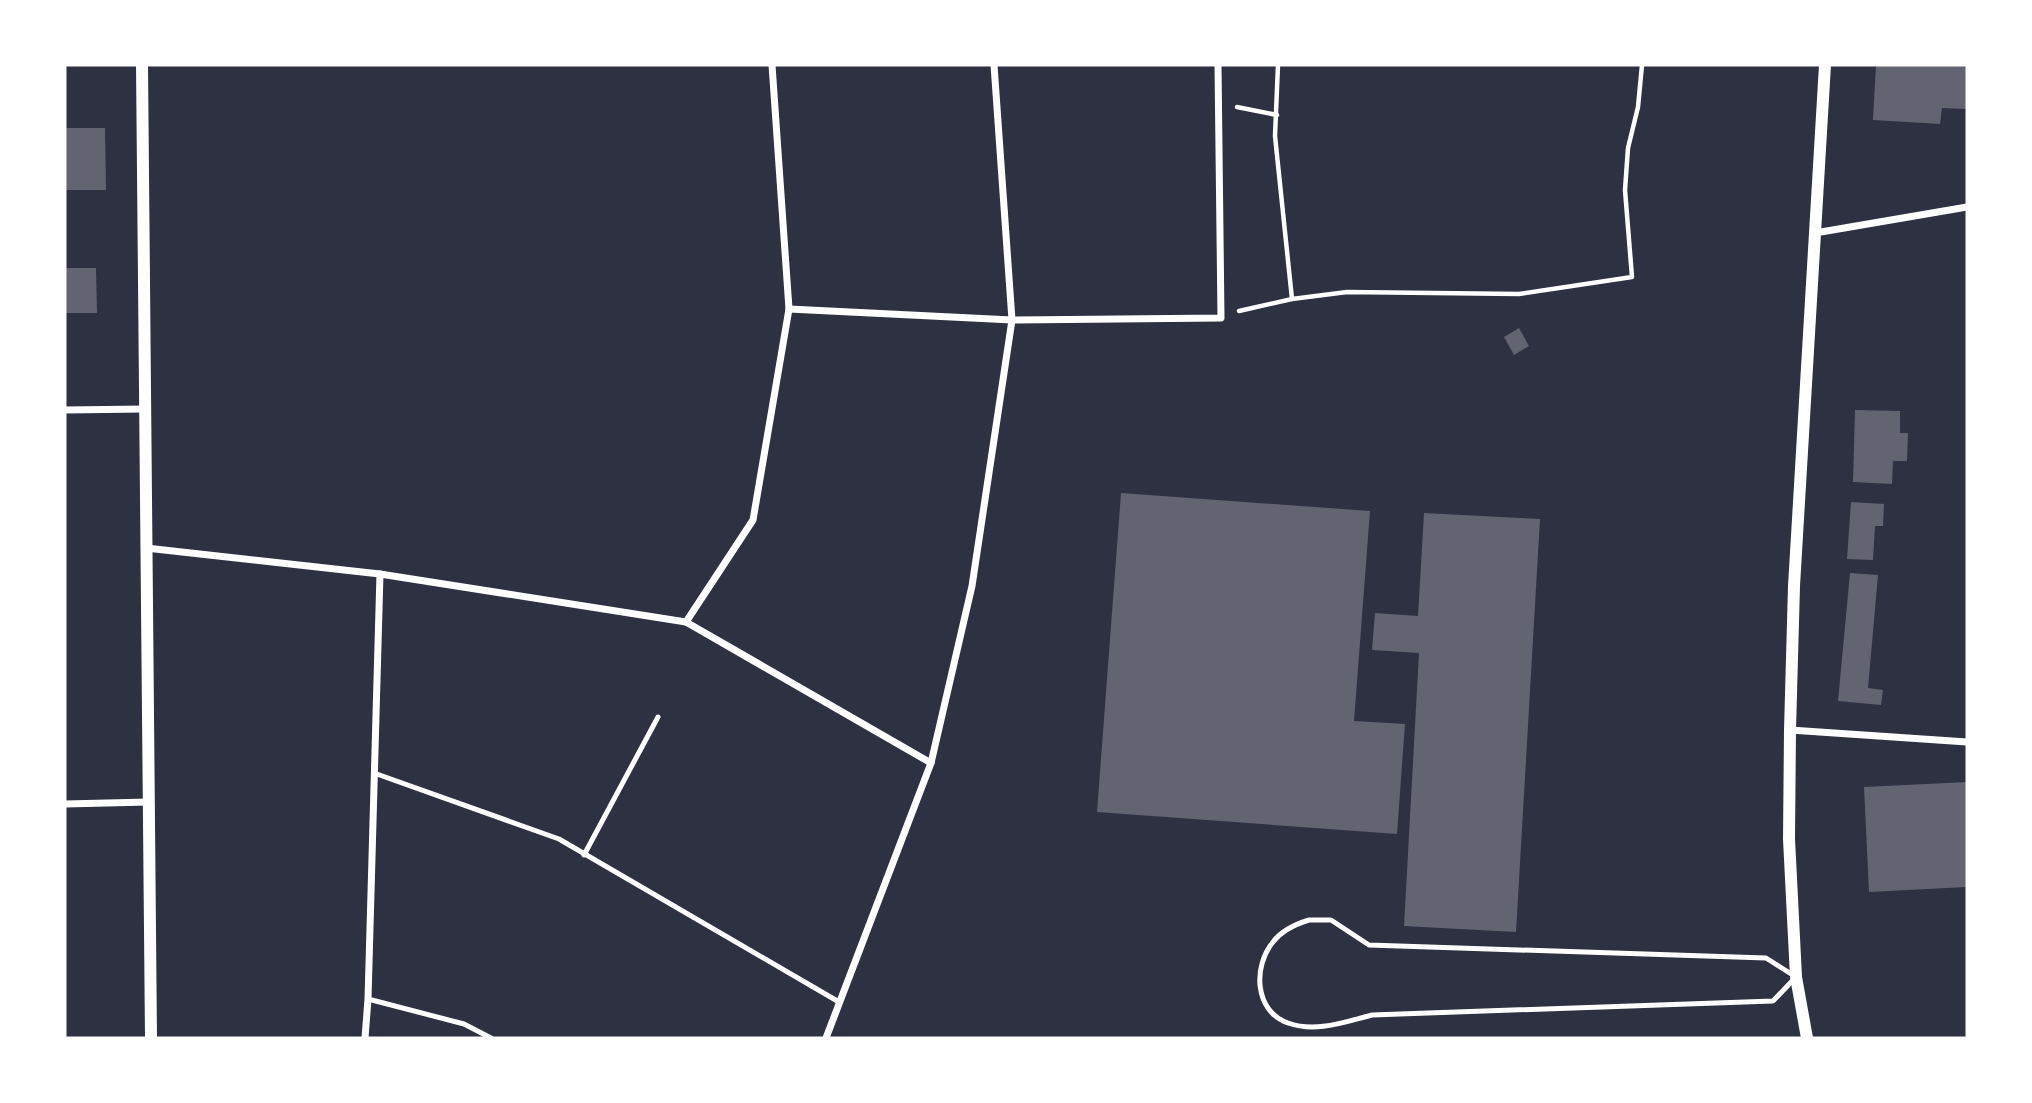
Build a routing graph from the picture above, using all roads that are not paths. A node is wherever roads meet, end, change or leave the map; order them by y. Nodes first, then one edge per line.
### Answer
1 (142, 65) edge
2 (772, 65) edge
3 (993, 65) edge
4 (1218, 65) edge
5 (1825, 65) edge
6 (1967, 207) edge
7 (1815, 233) junction
8 (789, 309) junction
9 (1012, 320) junction
10 (145, 409) junction
11 (65, 410) edge
12 (146, 548) junction
13 (380, 574) junction
14 (685, 622) junction
15 (658, 717) dead end
16 (1790, 730) junction
17 (1967, 742) edge
18 (930, 763) junction
19 (374, 773) junction
20 (149, 802) junction
21 (65, 804) edge
22 (584, 855) junction
23 (1796, 977) junction
24 (369, 999) junction
25 (839, 1002) junction
26 (151, 1038) edge
27 (365, 1038) edge
28 (491, 1038) edge
29 (826, 1038) edge
30 (1807, 1038) edge

1 - 10 street
2 - 8 street
3 - 9 street
4 - 9 street
5 - 7 street
6 - 7 street
7 - 16 street
8 - 9 street
8 - 14 street
9 - 18 street
10 - 11 street
10 - 12 street
12 - 13 street
12 - 20 street
13 - 14 street
13 - 19 street
14 - 18 street
15 - 22 lane
16 - 17 street
16 - 23 street
18 - 25 street
19 - 22 lane
19 - 24 street
20 - 21 street
20 - 26 street
22 - 25 lane
23 - 23 lane
23 - 30 street
24 - 27 street
24 - 28 lane
25 - 29 street

